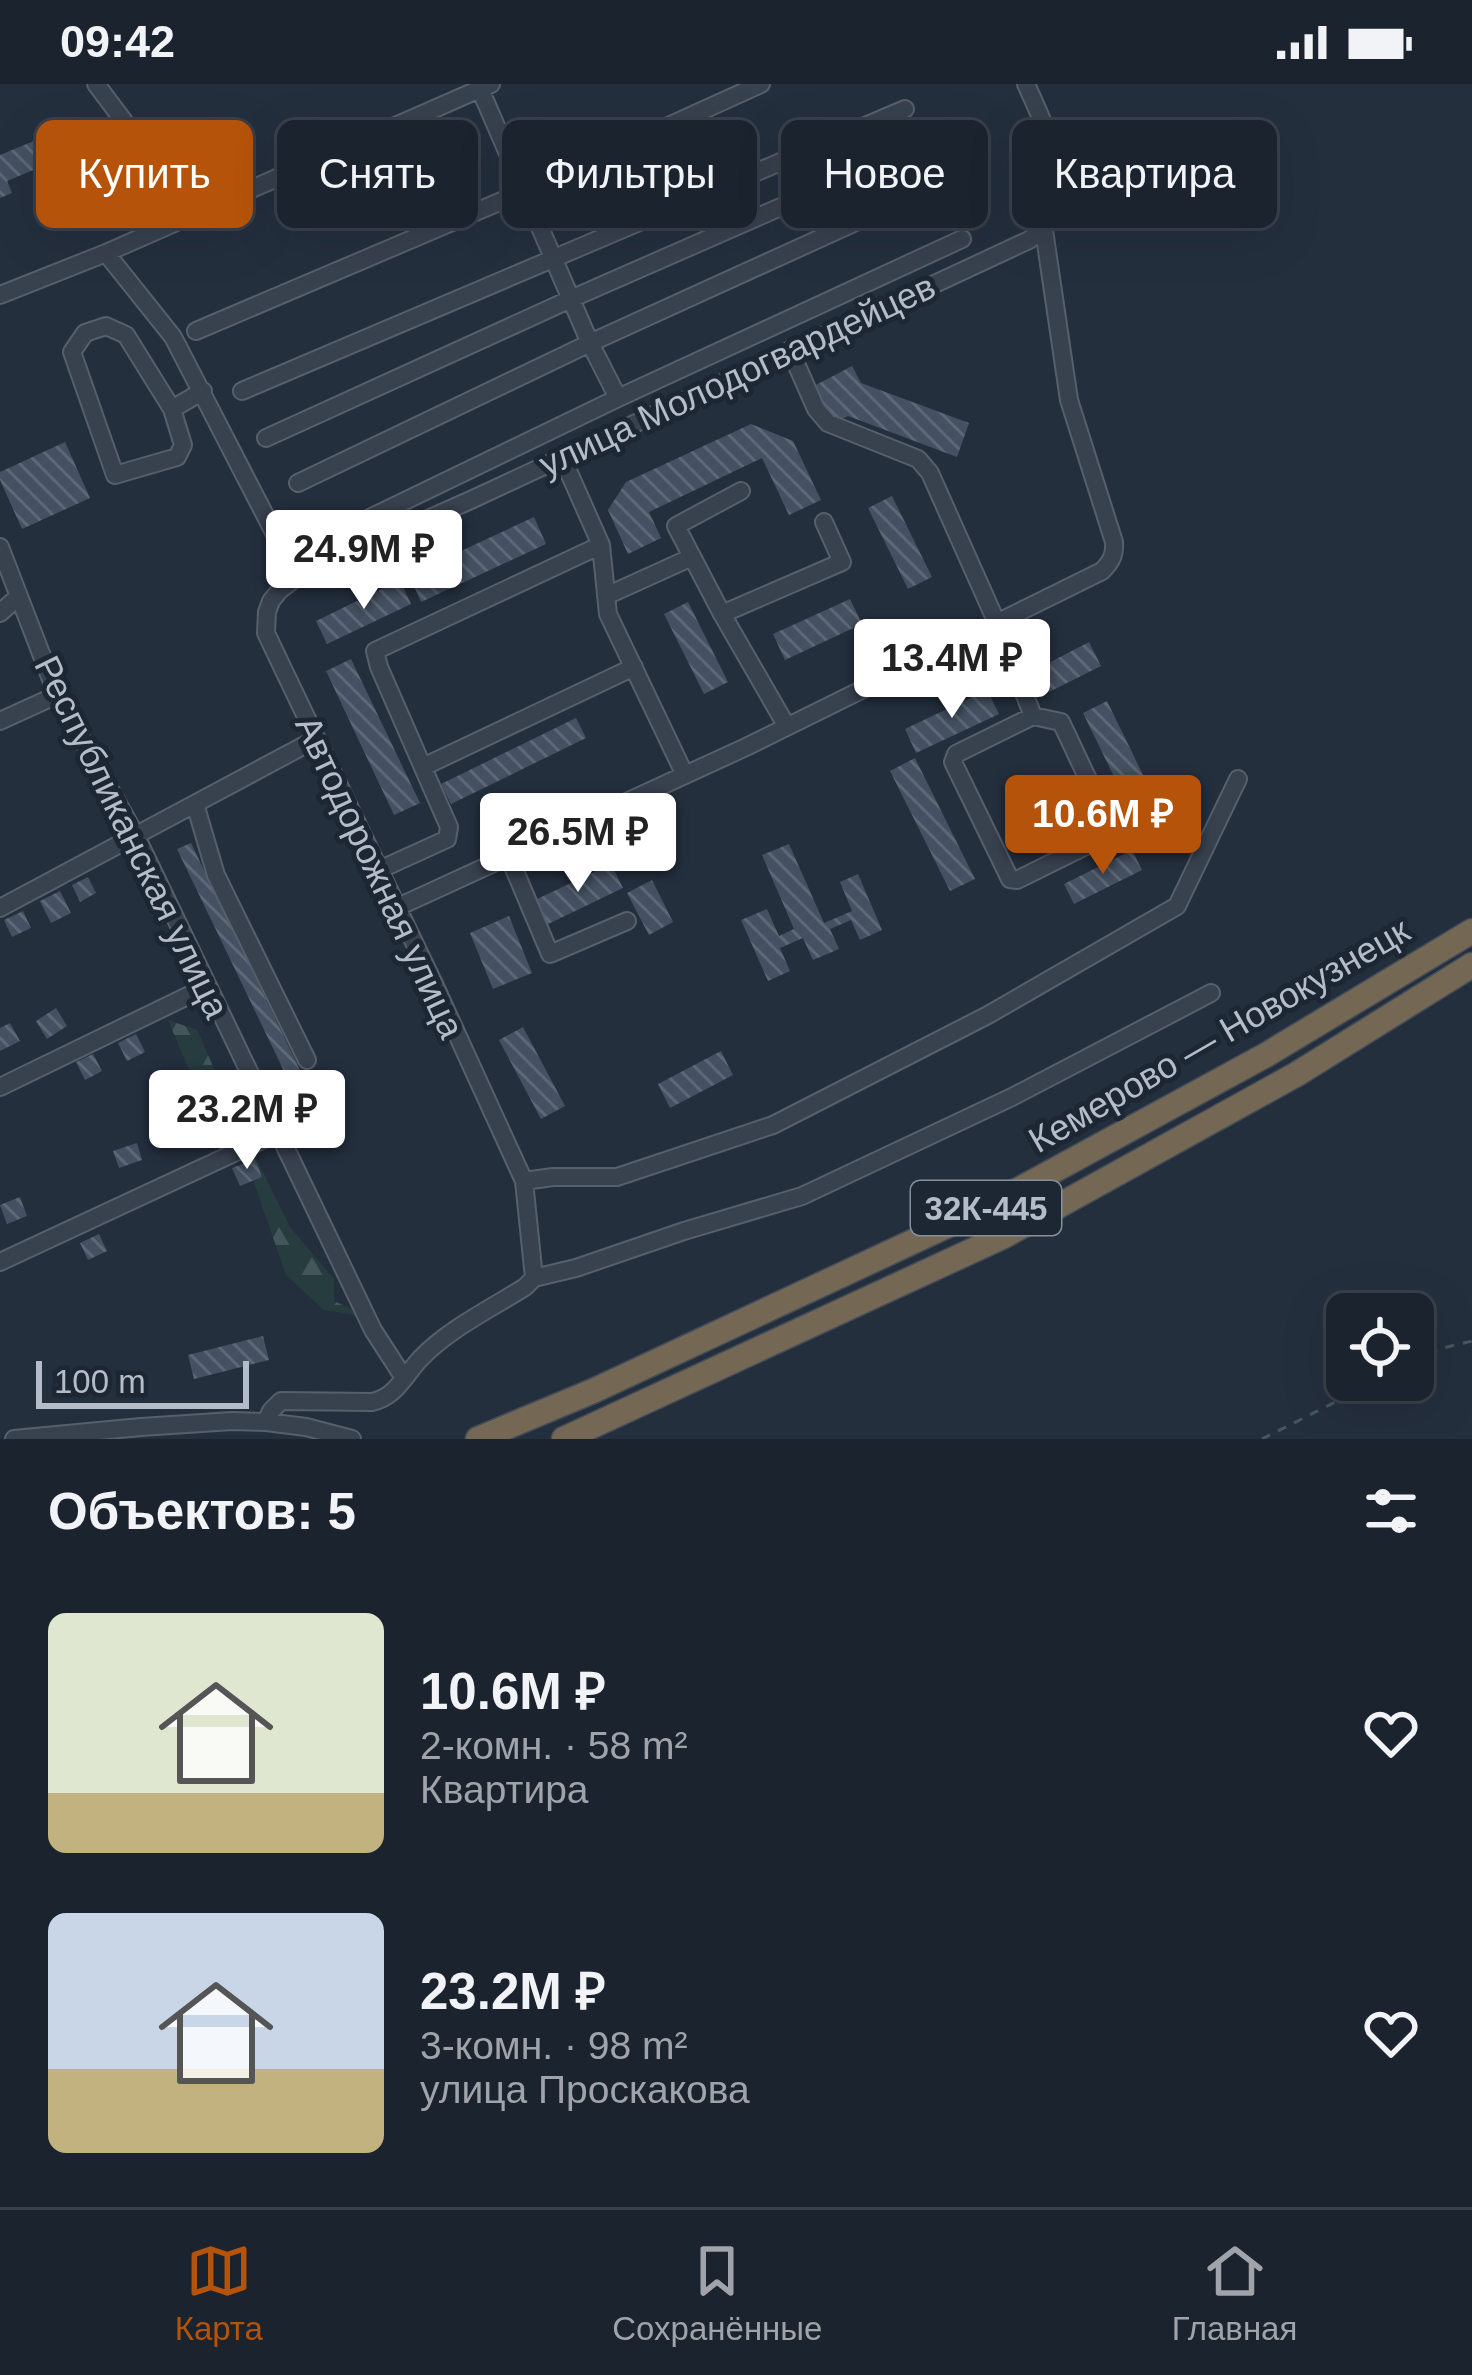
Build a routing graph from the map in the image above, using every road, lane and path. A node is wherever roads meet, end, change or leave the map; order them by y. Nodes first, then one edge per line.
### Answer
1 (96, 84) edge
2 (761, 84) edge
3 (1027, 84) edge
4 (485, 86) edge
5 (905, 109) dead end
6 (123, 120) edge
7 (682, 120) edge
8 (502, 131) edge
9 (253, 188) edge
10 (502, 201) edge
11 (781, 207) edge
12 (161, 228) edge
13 (541, 228) edge
14 (843, 228) edge
15 (1044, 230) junction
16 (962, 238) dead end
17 (106, 253) junction
18 (555, 259) junction
19 (0, 295) edge
20 (573, 298) junction
21 (196, 331) dead end
22 (590, 344) junction
23 (790, 350) junction
24 (202, 391) junction
25 (242, 391) dead end
26 (618, 398) junction
27 (172, 410) junction
28 (266, 438) dead end
29 (562, 458) junction
30 (298, 483) dead end
31 (741, 491) dead end
32 (824, 522) dead end
33 (320, 542) dead end
34 (601, 544) junction
35 (0, 547) edge
36 (692, 557) junction
37 (297, 578) junction
38 (19, 596) junction
39 (606, 596) junction
40 (0, 613) edge
41 (722, 614) junction
42 (996, 621) junction
43 (634, 667) junction
44 (57, 694) junction
45 (1033, 716) junction
46 (0, 721) edge
47 (786, 725) junction
48 (316, 739) junction
49 (423, 767) junction
50 (684, 773) junction
51 (1238, 779) dead end
52 (194, 804) junction
53 (136, 836) junction
54 (509, 857) junction
55 (380, 870) junction
56 (398, 907) junction
57 (0, 908) edge
58 (627, 921) dead end
59 (1472, 931) edge
60 (1472, 965) edge
61 (206, 987) junction
62 (1211, 993) dead end
63 (307, 1060) dead end
64 (0, 1087) edge
65 (277, 1133) junction
66 (524, 1181) junction
67 (0, 1262) edge
68 (534, 1278) junction
69 (1472, 1341) edge
70 (1434, 1352) edge
71 (404, 1378) junction
72 (1337, 1401) edge
73 (266, 1422) junction
74 (331, 1436) edge
75 (14, 1439) edge
76 (352, 1439) edge
77 (478, 1439) edge
78 (564, 1439) edge
79 (1262, 1439) edge

1 - 6 street
2 - 7 street
3 - 15 street
4 - 8 street
4 - 9 street
5 - 18 street
10 - 21 street
11 - 20 street
12 - 17 street
13 - 18 street
14 - 22 street
15 - 23 street, улица Молодогвардейцев
15 - 42 street
16 - 26 street
17 - 19 street
17 - 24 street
18 - 20 street
18 - 25 street
20 - 22 street
20 - 28 street
22 - 26 street
22 - 30 street
23 - 29 street, улица Молодогвардейцев
23 - 42 street
24 - 27 street
24 - 37 street
26 - 33 street
27 - 27 street
29 - 34 street
29 - 37 street, улица Молодогвардейцев
31 - 36 street
32 - 41 street
34 - 39 street
34 - 49 street
35 - 38 street, Республиканская улица
36 - 39 street
36 - 41 street
37 - 48 street, Автодорожная улица
38 - 40 street
38 - 44 street, Республиканская улица
39 - 43 street
41 - 47 street
42 - 45 street
42 - 47 street
43 - 49 street
43 - 50 street
44 - 46 street
44 - 53 street, Республиканская улица
45 - 45 street
47 - 50 street
48 - 52 street
48 - 55 street, Автодорожная улица
49 - 55 street
50 - 54 street
51 - 66 street
52 - 53 street
52 - 63 street
53 - 57 street
53 - 61 street, Республиканская улица
54 - 56 street
54 - 58 street
55 - 56 street, Автодорожная улица
56 - 66 street, Автодорожная улица
59 - 77 highway, Кемерово — Новокузнецк / 32К-445
60 - 78 highway, Кемерово — Новокузнецк / 32К-445
61 - 64 street
61 - 65 street, Республиканская улица
62 - 68 street
65 - 67 street
65 - 71 street, Республиканская улица
66 - 68 street, Автодорожная улица
68 - 71 street
69 - 70 path
71 - 73 street
72 - 79 path
73 - 74 street
73 - 75 street
74 - 76 street

